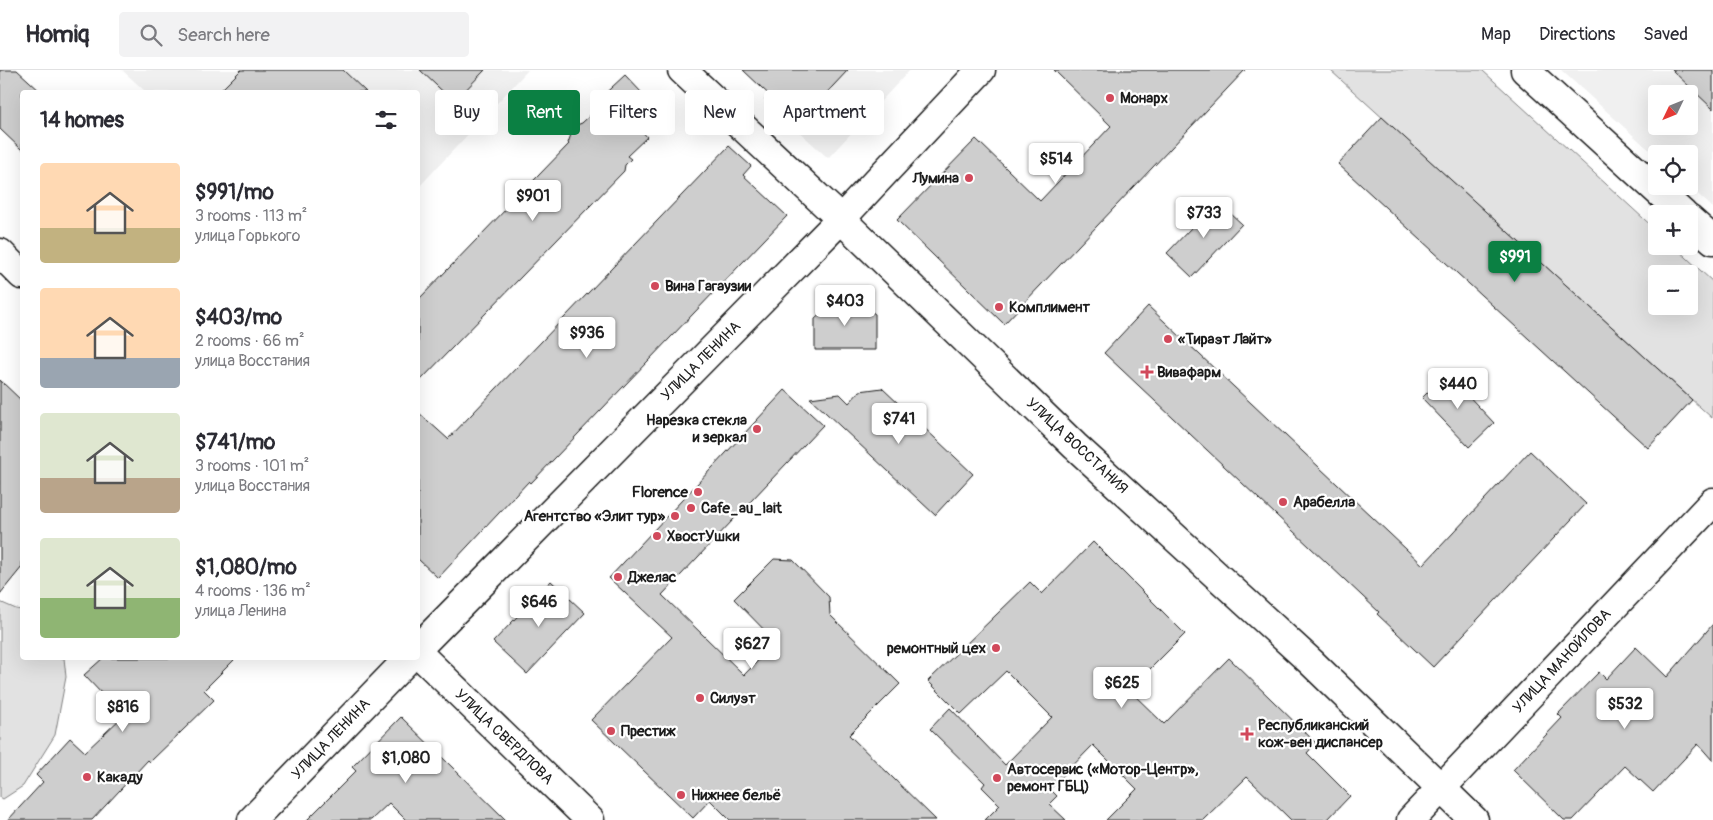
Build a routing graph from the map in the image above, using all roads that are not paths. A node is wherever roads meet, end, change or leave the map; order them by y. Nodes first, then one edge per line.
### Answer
1 (682, 70) edge
2 (981, 70) edge
3 (1525, 70) edge
4 (1674, 205) edge
5 (841, 219) junction
6 (1698, 226) edge
7 (1713, 240) edge
8 (0, 253) edge
9 (20, 273) edge
10 (1713, 502) edge
11 (420, 646) edge
12 (420, 655) edge
13 (407, 660) edge
14 (1441, 788) junction
15 (252, 820) edge
16 (590, 820) edge
17 (1411, 820) edge
18 (1474, 820) edge

1 - 5 street, УЛИЦА ВОССТАНИЯ
2 - 5 street, УЛИЦА ЛЕНИНА
3 - 4 street
5 - 11 street, УЛИЦА ЛЕНИНА
5 - 14 street, УЛИЦА ВОССТАНИЯ
6 - 7 street
8 - 9 street
10 - 14 street, УЛИЦА МАНОЙЛОВА
12 - 16 street, УЛИЦА СВЕРДЛОВА
13 - 15 street, УЛИЦА ЛЕНИНА
14 - 17 street, УЛИЦА МАНОЙЛОВА
14 - 18 street, УЛИЦА ВОССТАНИЯ

